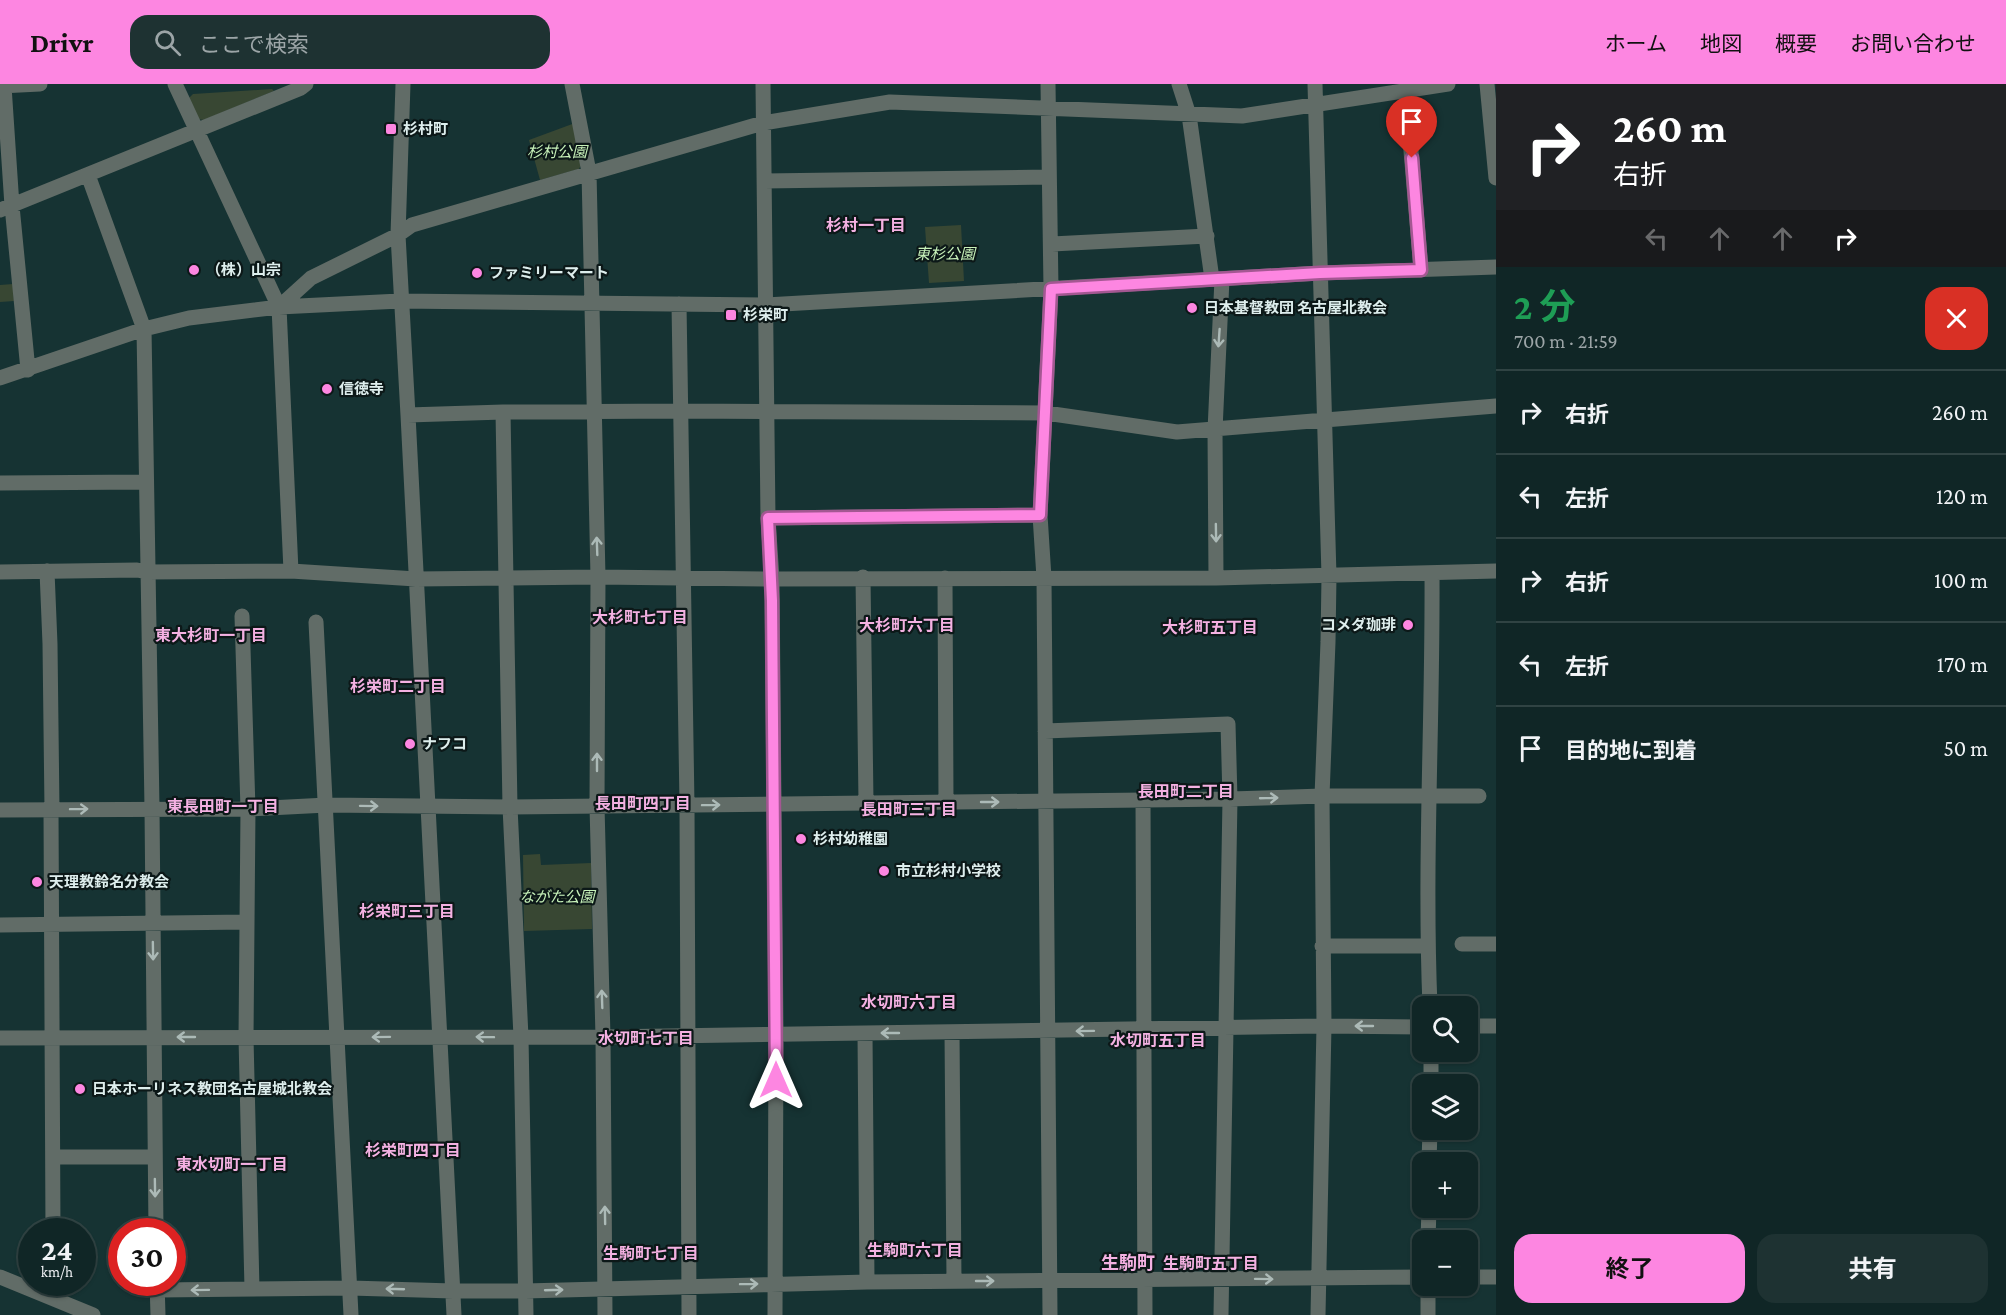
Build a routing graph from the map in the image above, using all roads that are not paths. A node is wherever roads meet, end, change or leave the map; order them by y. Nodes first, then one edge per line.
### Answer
1 (40, 84) edge
2 (175, 84) edge
3 (306, 84) edge
4 (403, 84) edge
5 (572, 84) edge
6 (763, 84) edge
7 (1048, 84) edge
8 (1179, 84) edge
9 (1315, 84) edge
10 (1448, 84) edge
11 (1487, 84) edge
12 (2, 86) edge
13 (1406, 91) junction
14 (1316, 105) junction
15 (1048, 108) junction
16 (1189, 115) junction
17 (763, 123) junction
18 (195, 131) junction
19 (589, 172) junction
20 (1496, 172) edge
21 (88, 175) junction
22 (1049, 177) junction
23 (764, 180) junction
24 (6, 208) edge
25 (398, 235) junction
26 (1207, 236) junction
27 (1052, 244) junction
28 (1496, 267) edge
29 (1421, 270) junction
30 (1320, 273) junction
31 (1217, 279) junction
32 (1051, 289) junction
33 (400, 300) junction
34 (591, 303) junction
35 (679, 303) junction
36 (766, 304) junction
37 (279, 307) junction
38 (144, 329) junction
39 (28, 370) junction
40 (0, 378) edge
41 (1496, 406) edge
42 (682, 411) junction
43 (502, 412) junction
44 (594, 413) junction
45 (768, 413) junction
46 (1046, 413) junction
47 (408, 414) junction
48 (1324, 421) junction
49 (1215, 430) junction
50 (146, 482) junction
51 (0, 483) edge
52 (1040, 515) junction
53 (768, 518) junction
54 (47, 571) junction
55 (291, 571) junction
56 (1496, 571) edge
57 (0, 572) edge
58 (147, 572) junction
59 (1432, 573) junction
60 (1329, 576) junction
61 (506, 577) junction
62 (598, 577) junction
63 (684, 578) junction
64 (863, 578) junction
65 (945, 578) junction
66 (1044, 578) junction
67 (1216, 578) junction
68 (416, 579) junction
69 (772, 579) junction
70 (242, 616) dead end
71 (316, 622) dead end
72 (1045, 731) junction
73 (1428, 795) junction
74 (1322, 796) junction
75 (1479, 796) dead end
76 (1143, 799) junction
77 (1230, 799) junction
78 (1047, 801) junction
79 (866, 802) junction
80 (946, 802) junction
81 (774, 803) junction
82 (687, 805) junction
83 (327, 806) junction
84 (597, 806) junction
85 (510, 807) junction
86 (152, 808) junction
87 (428, 808) junction
88 (248, 809) junction
89 (0, 810) edge
90 (51, 810) junction
91 (247, 922) junction
92 (152, 923) junction
93 (0, 925) edge
94 (52, 925) junction
95 (1462, 944) dead end
96 (1496, 944) edge
97 (1322, 946) junction
98 (1428, 946) junction
99 (1430, 996) edge
100 (1324, 1026) junction
101 (1478, 1026) edge
102 (1496, 1026) edge
103 (1412, 1027) edge
104 (1226, 1028) junction
105 (1142, 1029) junction
106 (952, 1032) junction
107 (1048, 1032) junction
108 (865, 1033) junction
109 (776, 1034) junction
110 (440, 1036) junction
111 (688, 1036) junction
112 (154, 1037) junction
113 (339, 1037) junction
114 (521, 1037) junction
115 (603, 1037) junction
116 (0, 1038) edge
117 (246, 1038) junction
118 (52, 1039) junction
119 (53, 1157) junction
120 (154, 1157) junction
121 (53, 1218) edge
122 (156, 1218) edge
123 (0, 1277) edge
124 (1412, 1277) edge
125 (1478, 1277) edge
126 (1496, 1277) edge
127 (1222, 1278) junction
128 (1145, 1279) junction
129 (1319, 1280) junction
130 (954, 1281) junction
131 (1049, 1281) junction
132 (18, 1282) edge
133 (867, 1282) junction
134 (774, 1284) junction
135 (688, 1286) junction
136 (186, 1287) edge
137 (350, 1288) junction
138 (252, 1289) junction
139 (605, 1289) junction
140 (525, 1291) junction
141 (453, 1292) junction
142 (62, 1296) edge
143 (157, 1296) edge
144 (1428, 1296) edge
145 (90, 1314) edge
146 (158, 1315) edge
147 (351, 1315) edge
148 (454, 1315) edge
149 (526, 1315) edge
150 (605, 1315) edge
151 (689, 1315) edge
152 (775, 1315) edge
153 (1050, 1315) edge
154 (1144, 1315) edge
155 (1221, 1315) edge
156 (1318, 1315) edge
157 (1428, 1315) edge

1 - 12 street
2 - 18 street
3 - 18 street
4 - 25 street
5 - 19 street
6 - 17 street
7 - 15 street
8 - 16 street
9 - 14 street
10 - 13 street
11 - 20 street
12 - 24 street
13 - 14 street
13 - 29 street
14 - 16 street
14 - 30 street
15 - 16 street
15 - 17 street
15 - 22 street
16 - 26 street
17 - 19 street
17 - 23 street
18 - 21 street
18 - 37 street
19 - 25 street
19 - 34 street
21 - 24 street
21 - 38 street
22 - 23 street
22 - 27 street
23 - 36 street
24 - 39 street
25 - 33 street
25 - 37 street
26 - 27 street
26 - 31 street
27 - 32 street
28 - 29 street
29 - 30 street
30 - 31 street
30 - 48 street
31 - 32 street
31 -> 49 street
32 - 36 street
32 - 46 street
33 - 34 street
33 - 37 street
33 - 47 street
34 - 35 street
34 - 44 street
35 - 36 street
35 - 42 street
36 - 45 street
37 - 38 street
37 - 55 street
38 - 39 street
38 - 50 street
39 - 40 street
41 - 48 street
42 - 44 street
42 - 45 street
42 - 63 street
43 - 44 street
43 - 47 street
43 - 61 street
62 -> 44 street
45 - 46 street
45 - 53 street
46 - 49 street
46 - 52 street
47 - 68 street
48 - 49 street
48 - 60 street
49 -> 67 street
50 - 51 street
50 - 58 street
52 - 53 street
52 - 66 street
53 - 69 street
54 - 57 street
54 - 58 street
54 - 90 street
55 - 58 street
55 - 68 street
56 - 59 street
58 - 86 street
59 - 60 street
59 - 73 street
60 - 67 street
60 - 74 street
61 - 62 street
61 - 68 street
61 - 85 street
62 - 63 street
84 -> 62 street
63 - 69 street
63 - 82 street
64 - 65 street
64 - 69 street
64 - 79 street
65 - 66 street
65 - 80 street
66 - 67 street
66 - 72 street
68 - 87 street
69 - 81 street
70 - 88 street
71 - 83 street
72 - 77 street
72 - 78 street
73 - 74 street
73 - 75 street
73 - 98 street
77 -> 74 street
74 - 97 street
76 - 77 street
76 - 78 street
76 - 105 street
77 - 104 street
80 -> 78 street
78 - 107 street
79 - 80 street
79 - 81 street
82 -> 81 street
81 - 109 street
82 - 84 street
82 - 111 street
83 -> 87 street
83 - 88 street
83 - 113 street
84 - 85 street
115 -> 84 street
85 - 87 street
85 - 114 street
86 - 88 street
90 -> 86 street
86 - 92 street
87 - 110 street
88 - 91 street
89 - 90 street
90 - 94 street
91 - 92 street
91 - 117 street
92 - 94 street
92 -> 112 street
93 - 94 street
94 - 118 street
95 - 96 street
97 - 98 street
97 - 100 street
98 - 99 street
103 -> 100 street
100 - 104 street
100 - 129 street
101 - 102 street
104 - 105 street
104 - 127 street
105 -> 107 street
105 - 128 street
106 - 107 street
106 -> 108 street
106 - 130 street
107 - 131 street
108 - 109 street
108 - 133 street
109 - 111 street
109 - 134 street
110 -> 113 street
114 -> 110 street
110 - 141 street
111 - 115 street
111 - 135 street
117 -> 112 street
112 - 118 street
112 - 120 street
113 - 117 street
113 - 137 street
114 - 115 street
114 - 140 street
139 -> 115 street
116 - 118 street
117 - 138 street
118 - 119 street
119 - 120 street
119 - 121 street
120 -> 122 street
123 - 132 street
124 - 129 street
125 - 126 street
127 - 128 street
127 -> 129 street
127 - 155 street
128 - 131 street
128 - 154 street
129 - 156 street
130 -> 131 street
130 - 133 street
131 - 153 street
133 - 134 street
135 -> 134 street
134 - 152 street
135 - 139 street
135 - 151 street
138 -> 136 street
137 - 138 street
141 -> 137 street
137 - 147 street
140 -> 139 street
139 - 150 street
140 - 141 street
140 - 149 street
141 - 148 street
142 - 145 street
143 - 146 street
144 - 157 street

